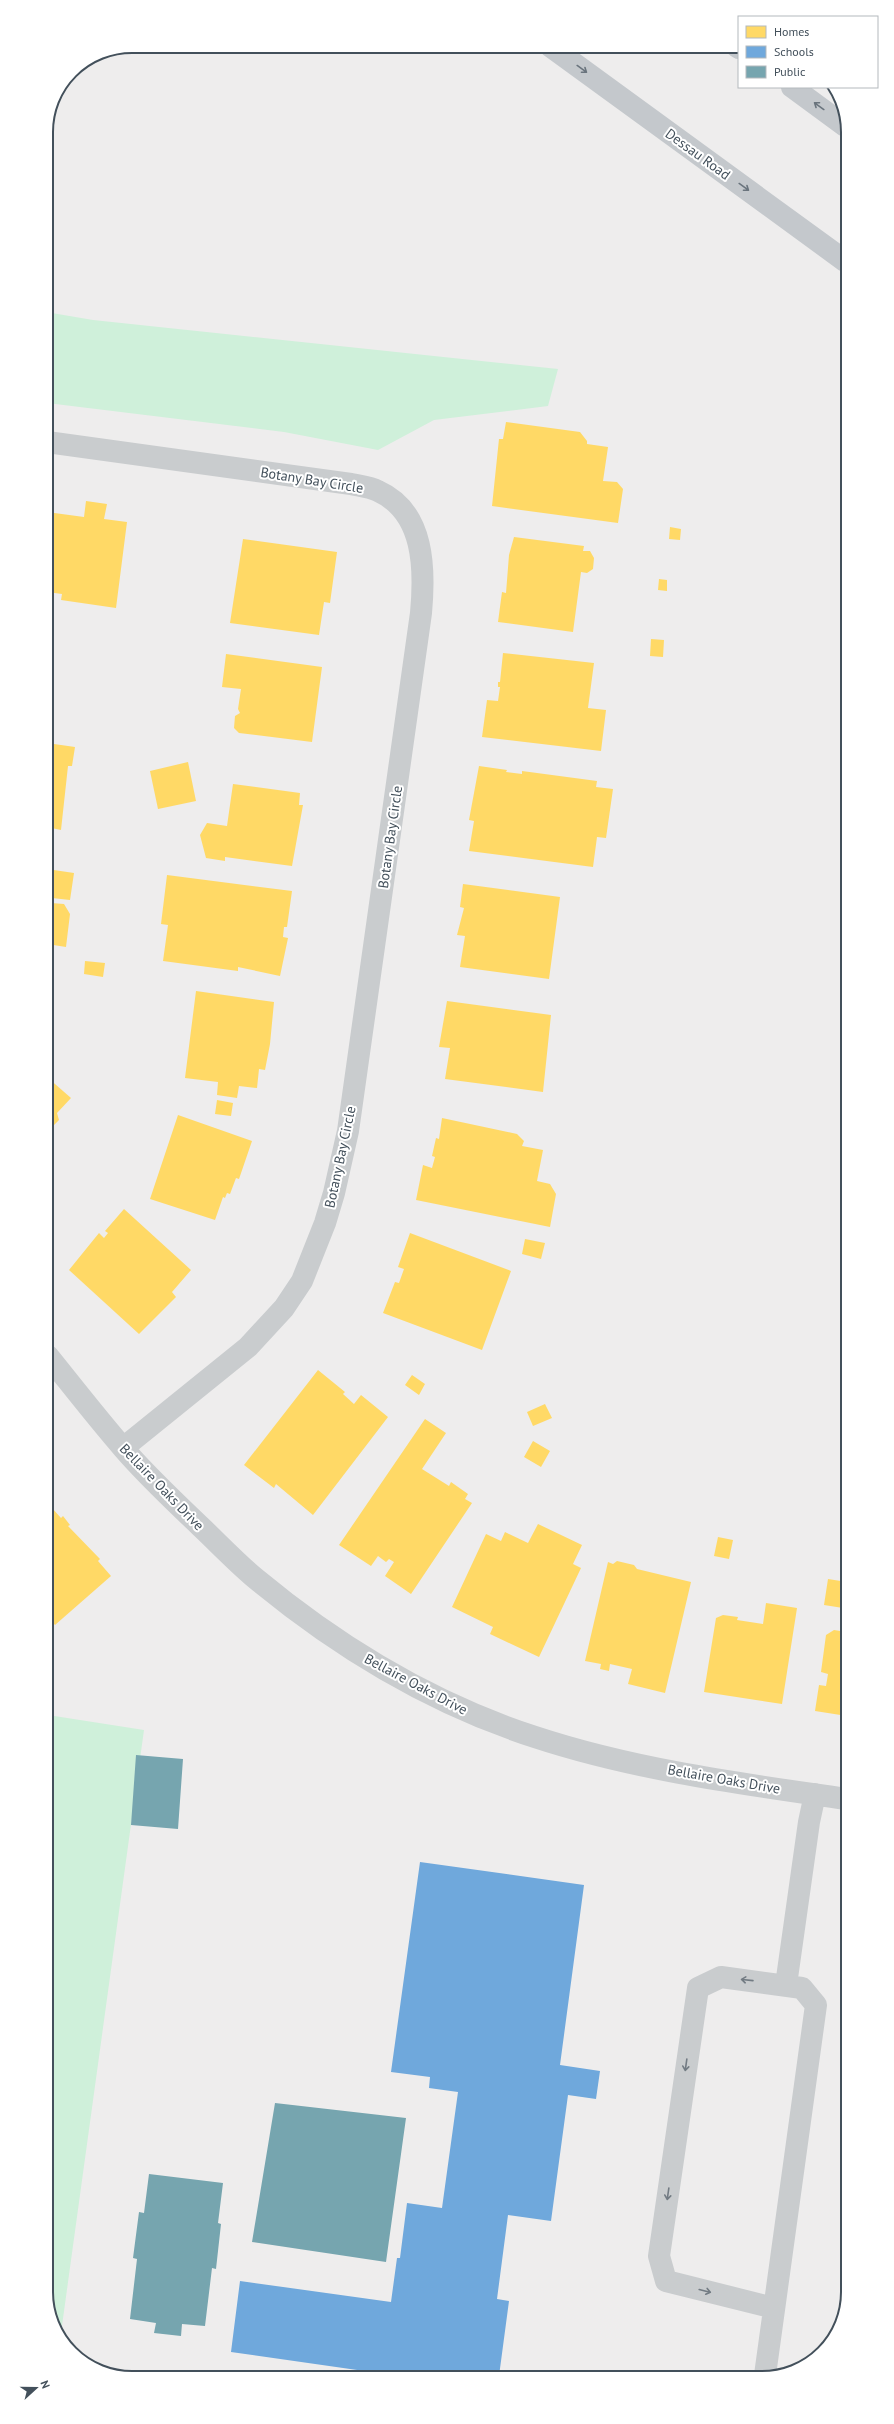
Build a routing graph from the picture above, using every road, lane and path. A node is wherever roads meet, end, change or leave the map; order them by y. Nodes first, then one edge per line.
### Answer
1 (560, 53) edge
2 (793, 88) edge
3 (840, 122) edge
4 (841, 258) edge
5 (53, 443) edge
6 (53, 1362) edge
7 (123, 1448) junction
8 (815, 1794) junction
9 (841, 1798) edge
10 (786, 1985) junction
11 (774, 2308) junction
12 (766, 2371) edge

1 -> 4 main road, Dessau Road
3 -> 2 main road
5 - 7 street, Botany Bay Circle
6 - 7 street, Bellaire Oaks Drive
7 - 8 street, Bellaire Oaks Drive
8 - 9 street, Bellaire Oaks Drive
8 - 10 street
10 - 11 street
10 -> 11 street
11 - 12 street

